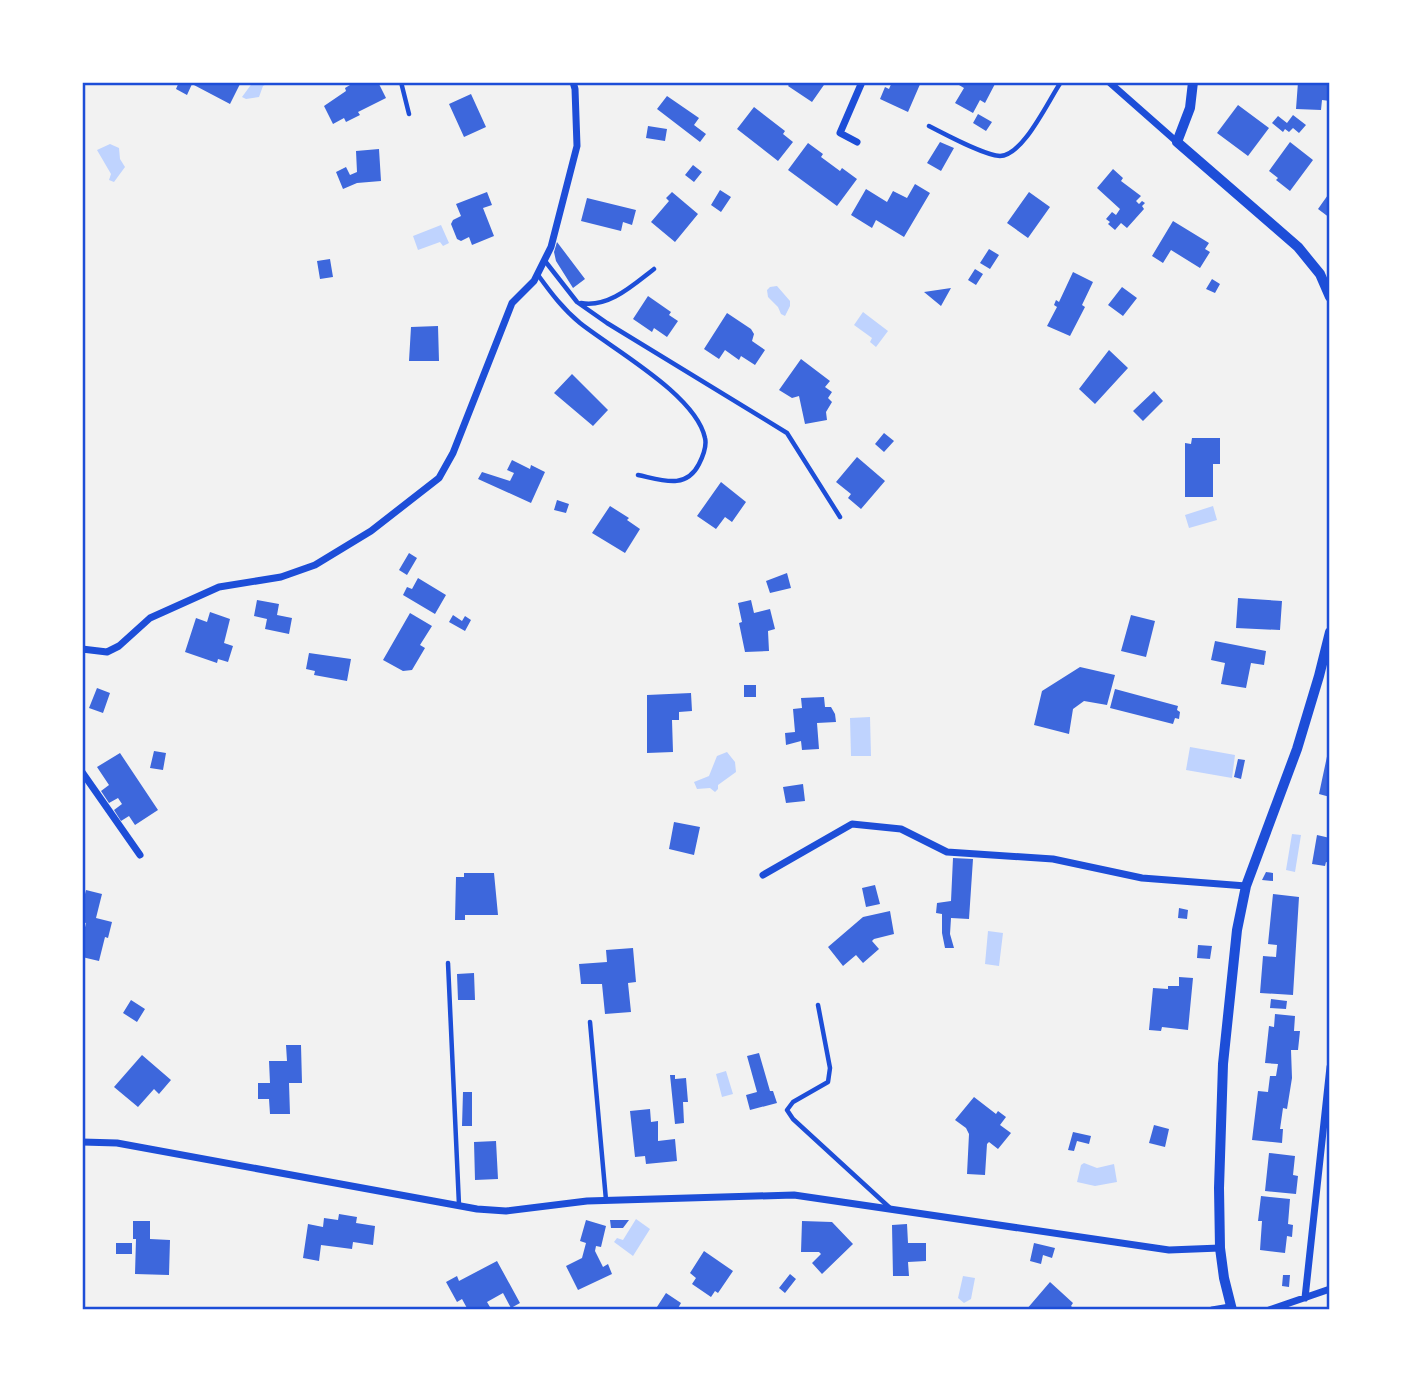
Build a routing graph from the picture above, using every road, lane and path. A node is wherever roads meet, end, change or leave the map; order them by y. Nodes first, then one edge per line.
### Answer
1 (401, 82) edge
2 (573, 82) edge
3 (862, 82) edge
4 (1060, 82) edge
5 (1109, 82) edge
6 (1193, 82) edge
7 (409, 114) dead end
8 (929, 126) dead end
9 (857, 142) dead end
10 (1177, 142) junction
11 (544, 260) junction
12 (654, 269) dead end
13 (537, 274) junction
14 (1325, 274) edge
15 (1330, 297) edge
16 (577, 302) junction
17 (639, 475) dead end
18 (840, 517) dead end
19 (1330, 632) edge
20 (82, 649) edge
21 (82, 772) edge
22 (140, 855) dead end
23 (763, 875) dead end
24 (1246, 886) junction
25 (448, 963) dead end
26 (818, 1005) dead end
27 (590, 1023) dead end
28 (1330, 1067) edge
29 (82, 1142) edge
30 (606, 1200) junction
31 (460, 1206) junction
32 (891, 1208) junction
33 (1220, 1248) junction
34 (1330, 1289) edge
35 (1305, 1298) junction
36 (1231, 1308) edge
37 (1212, 1310) edge
38 (1269, 1310) edge

1 - 7 lane
2 - 11 street
3 - 9 street
4 - 8 lane
5 - 10 street
6 - 10 street
10 - 14 street
11 - 13 street
11 - 16 lane
12 - 16 lane
13 - 17 lane
13 - 20 street
14 - 15 street
16 - 18 lane
19 - 24 street
21 - 22 street
23 - 24 street
24 - 33 street
25 - 31 lane
26 - 32 lane
27 - 30 lane
28 - 35 street
29 - 31 street
30 - 31 street
30 - 32 street
32 - 33 street
33 - 36 street
34 - 35 street
35 - 38 street
36 - 37 street

